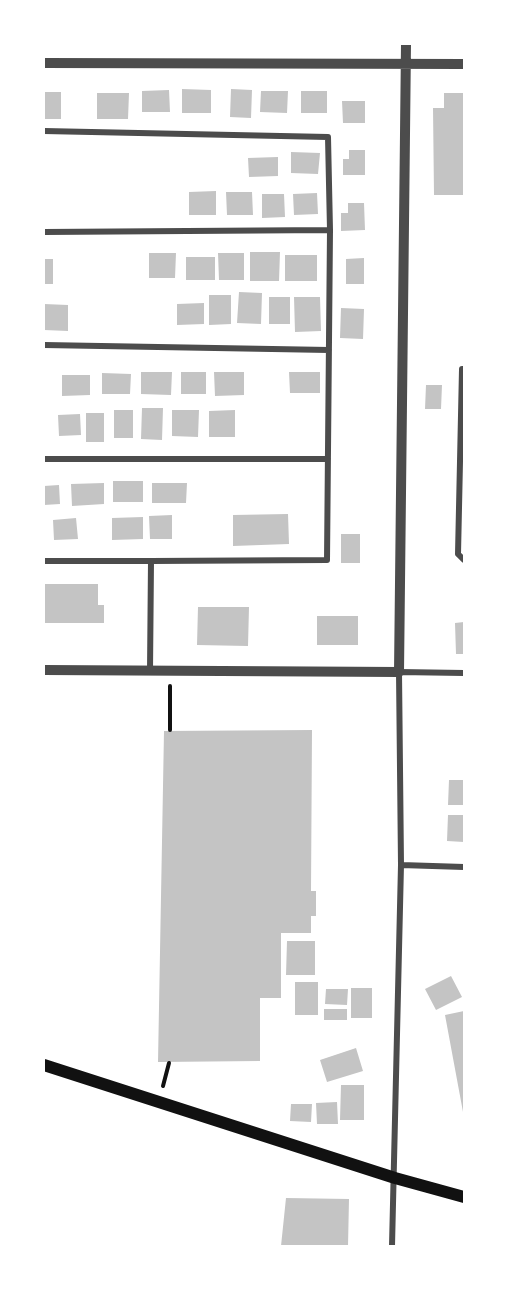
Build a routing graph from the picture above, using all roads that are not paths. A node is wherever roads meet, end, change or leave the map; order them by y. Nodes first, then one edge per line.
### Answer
1 (406, 44) edge
2 (44, 63) edge
3 (406, 64) junction
4 (465, 64) edge
5 (44, 131) edge
6 (330, 230) junction
7 (44, 231) edge
8 (44, 345) edge
9 (329, 350) junction
10 (465, 369) edge
11 (44, 459) edge
12 (328, 459) junction
13 (462, 471) edge
14 (465, 560) edge
15 (44, 561) edge
16 (151, 561) junction
17 (44, 670) edge
18 (150, 671) junction
19 (399, 672) junction
20 (465, 673) edge
21 (401, 865) junction
22 (465, 867) edge
23 (44, 1065) edge
24 (395, 1178) junction
25 (465, 1197) edge
26 (392, 1246) edge

1 - 3 street
2 - 3 street
3 - 4 street
3 - 19 street
5 - 6 street
6 - 7 street
6 - 9 street
8 - 9 street
9 - 12 street
10 - 13 street
11 - 12 street
12 - 16 street
13 - 14 street
15 - 16 street
16 - 18 street
17 - 18 street
18 - 19 street
19 - 20 street
19 - 21 street
21 - 22 street
21 - 24 street
23 - 24 main road
24 - 25 main road
24 - 26 street

